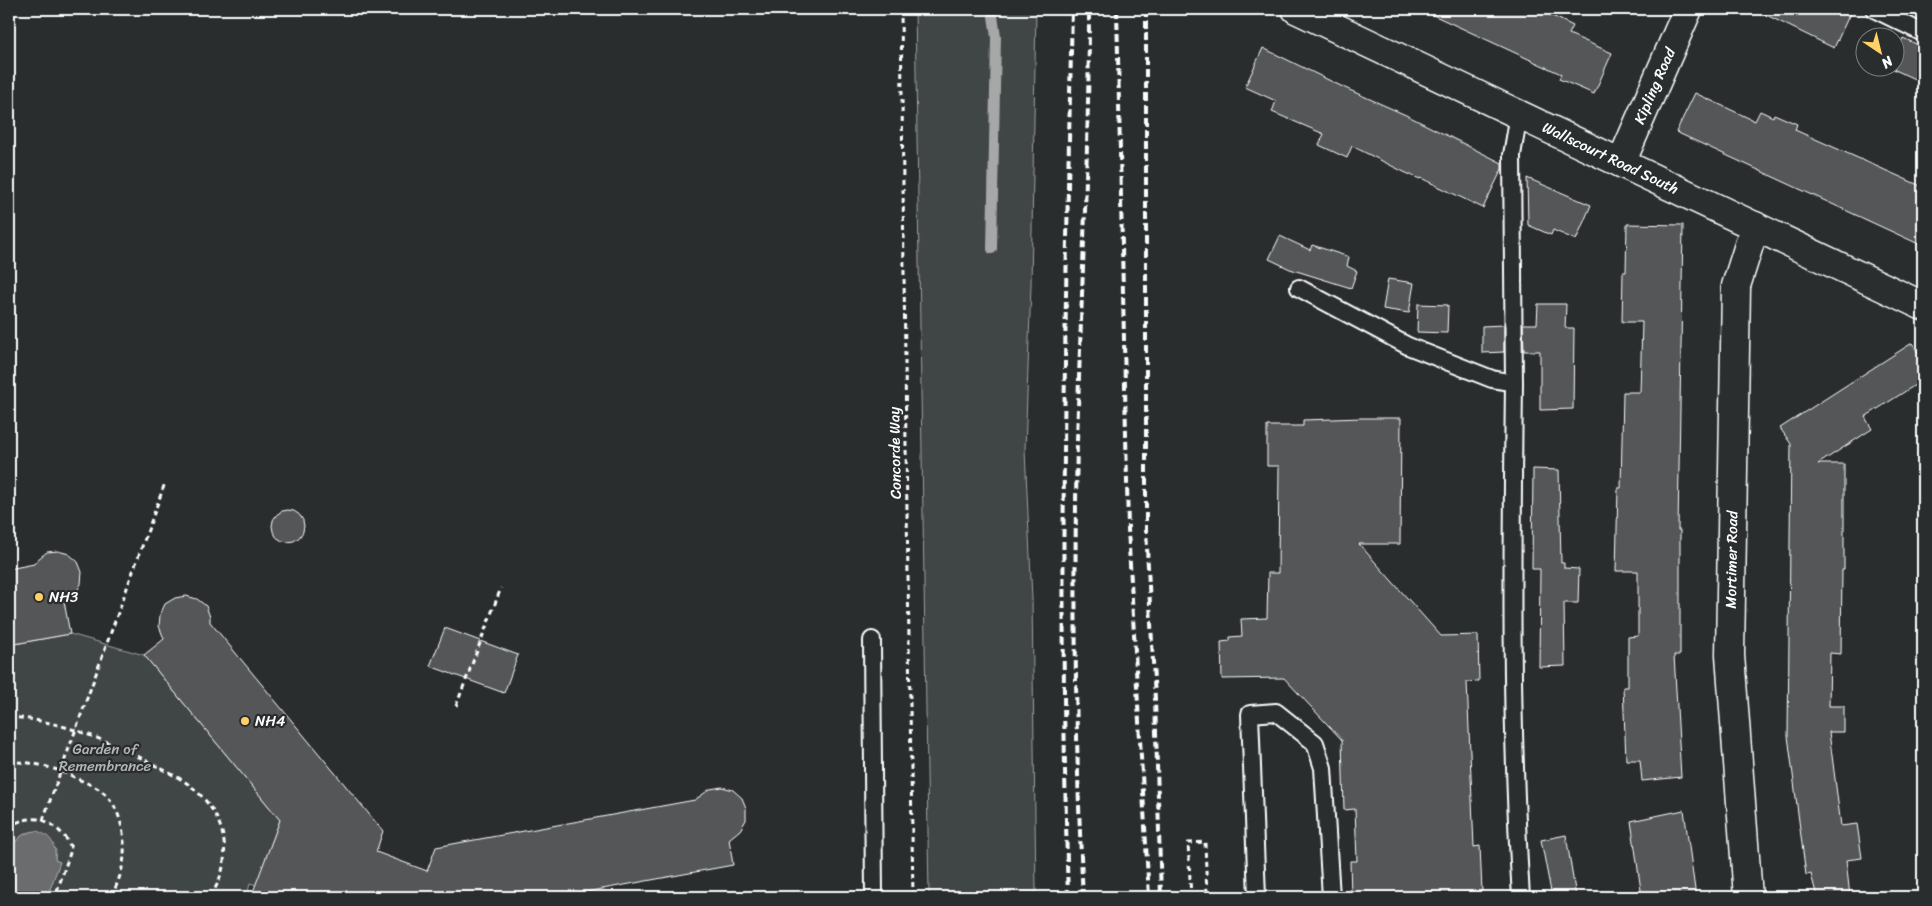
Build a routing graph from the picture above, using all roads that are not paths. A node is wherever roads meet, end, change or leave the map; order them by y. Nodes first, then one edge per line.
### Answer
1 (1296, 9) edge
2 (1688, 9) edge
3 (1874, 9) edge
4 (1923, 33) edge
5 (1519, 114) junction
6 (1621, 163) junction
7 (1755, 226) junction
8 (1299, 288) dead end
9 (1923, 306) edge
10 (1514, 383) junction
11 (872, 640) dead end
12 (874, 897) edge
13 (1257, 897) edge
14 (1331, 897) edge
15 (1521, 897) edge
16 (1748, 897) edge

1 - 5 street, Wallscourt Road South
2 - 6 street, Kipling Road
3 - 4 lane
5 - 6 street, Wallscourt Road South
5 - 10 lane
6 - 7 street, Wallscourt Road South
7 - 9 street, Wallscourt Road South
7 - 16 street, Mortimer Road
8 - 10 lane
10 - 15 lane
11 - 12 lane
13 - 14 lane

